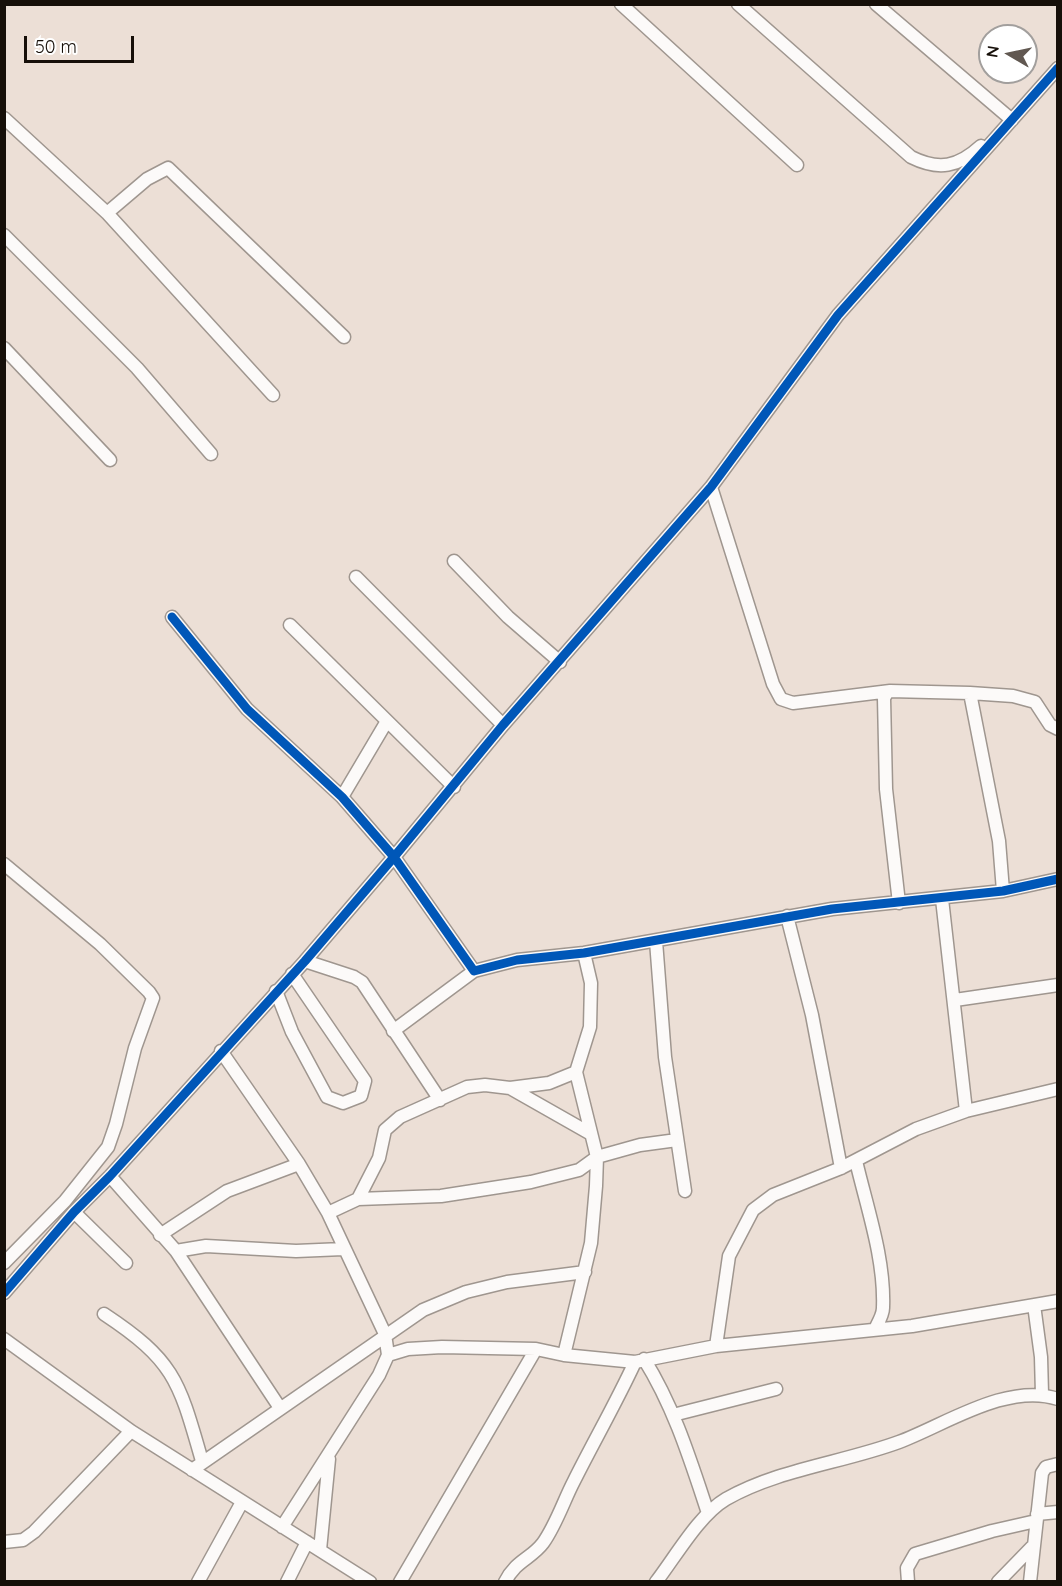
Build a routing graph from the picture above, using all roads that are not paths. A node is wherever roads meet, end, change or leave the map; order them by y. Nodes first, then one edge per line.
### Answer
1 (621, 4) edge
2 (738, 4) edge
3 (876, 4) edge
4 (1058, 68) edge
5 (4, 118) edge
6 (1012, 120) junction
7 (797, 165) dead end
8 (107, 213) junction
9 (4, 235) edge
10 (344, 338) dead end
11 (4, 348) edge
12 (273, 395) dead end
13 (211, 454) dead end
14 (110, 460) dead end
15 (711, 487) junction
16 (454, 561) dead end
17 (356, 577) dead end
18 (172, 617) dead end
19 (290, 625) dead end
20 (560, 662) junction
21 (886, 693) junction
22 (970, 693) junction
23 (387, 721) junction
24 (503, 725) junction
25 (1058, 729) edge
26 (454, 788) junction
27 (342, 797) junction
28 (394, 857) junction
29 (4, 864) edge
30 (1058, 879) edge
31 (1003, 891) junction
32 (942, 899) junction
33 (899, 903) junction
34 (787, 916) junction
35 (656, 941) junction
36 (584, 953) junction
37 (305, 961) junction
38 (474, 971) junction
39 (292, 974) junction
40 (1058, 985) edge
41 (276, 991) junction
42 (955, 1000) junction
43 (393, 1031) junction
44 (221, 1051) junction
45 (576, 1072) junction
46 (510, 1088) junction
47 (1058, 1089) edge
48 (440, 1100) junction
49 (966, 1111) junction
50 (591, 1134) junction
51 (677, 1140) junction
52 (597, 1157) junction
53 (856, 1161) junction
54 (299, 1164) junction
55 (841, 1168) junction
56 (110, 1176) junction
57 (685, 1191) dead end
58 (358, 1199) junction
59 (74, 1212) junction
60 (328, 1213) junction
61 (160, 1235) junction
62 (343, 1249) junction
63 (176, 1251) junction
64 (4, 1263) edge
65 (126, 1263) dead end
66 (585, 1272) junction
67 (7, 1287) edge
68 (1058, 1301) edge
69 (1034, 1305) junction
70 (1058, 1306) edge
71 (104, 1314) dead end
72 (875, 1329) junction
73 (385, 1334) junction
74 (4, 1339) edge
75 (716, 1346) junction
76 (536, 1349) junction
77 (388, 1355) junction
78 (564, 1355) junction
79 (639, 1360) junction
80 (776, 1389) dead end
81 (1042, 1394) junction
82 (1058, 1399) edge
83 (280, 1408) junction
84 (673, 1415) junction
85 (131, 1431) junction
86 (329, 1458) junction
87 (202, 1461) junction
88 (1058, 1464) edge
89 (192, 1470) junction
90 (242, 1502) junction
91 (1058, 1512) edge
92 (708, 1513) junction
93 (1036, 1517) junction
94 (282, 1527) junction
95 (4, 1542) edge
96 (307, 1542) junction
97 (1032, 1547) junction
98 (320, 1551) junction
99 (202, 1579) edge
100 (287, 1581) edge
101 (370, 1581) edge
102 (400, 1581) edge
103 (505, 1581) edge
104 (656, 1581) edge
105 (908, 1581) edge
106 (998, 1581) edge
107 (1030, 1581) edge

1 - 7 street
2 - 6 street
3 - 6 street
4 - 6 street
5 - 8 street
6 - 15 street
8 - 10 street
8 - 12 street
9 - 13 street
11 - 14 street
15 - 20 street
15 - 21 street
16 - 20 street
17 - 24 street
18 - 27 street
19 - 23 street
20 - 24 street
21 - 22 street
21 - 33 street
22 - 25 street
22 - 31 street
23 - 26 street
23 - 27 street
24 - 26 street
26 - 28 street
27 - 28 street
28 - 37 street
28 - 38 street
29 - 64 street
30 - 31 street
31 - 32 street
32 - 33 street
32 - 42 street
33 - 34 street
34 - 35 street
34 - 55 street
35 - 36 street
35 - 51 street
36 - 38 street
36 - 45 street
37 - 39 street
37 - 43 street
38 - 43 street
39 - 41 street
39 - 41 street
40 - 42 street
41 - 44 street
42 - 49 street
43 - 48 street
44 - 54 street
44 - 56 street
45 - 46 street
45 - 50 street
46 - 48 street
46 - 50 street
47 - 49 street
48 - 58 street
49 - 53 street
50 - 52 street
51 - 52 street
51 - 57 street
52 - 58 street
52 - 66 street
53 - 55 street
53 - 72 street
54 - 60 street
54 - 61 street
55 - 75 street
56 - 59 street
56 - 61 street
58 - 60 street
59 - 65 street
59 - 67 street
60 - 62 street
61 - 63 street
62 - 63 street
62 - 73 street
63 - 83 street
66 - 73 street
66 - 78 street
68 - 69 street
69 - 70 street
69 - 72 street
69 - 81 street
71 - 87 street
72 - 75 street
73 - 77 street
73 - 83 street
74 - 85 street
75 - 79 street
76 - 77 street
76 - 78 street
76 - 102 street
77 - 86 street
78 - 79 street
79 - 84 street
79 - 103 street
80 - 84 street
81 - 82 street
81 - 92 street
83 - 87 street
84 - 92 street
85 - 89 street
85 - 95 street
86 - 94 street
86 - 98 street
87 - 89 street
88 - 93 street
89 - 90 street
90 - 94 street
90 - 99 street
91 - 93 street
92 - 104 street
93 - 97 street
93 - 105 street
94 - 96 street
96 - 98 street
96 - 100 street
97 - 106 street
97 - 107 street
98 - 101 street

